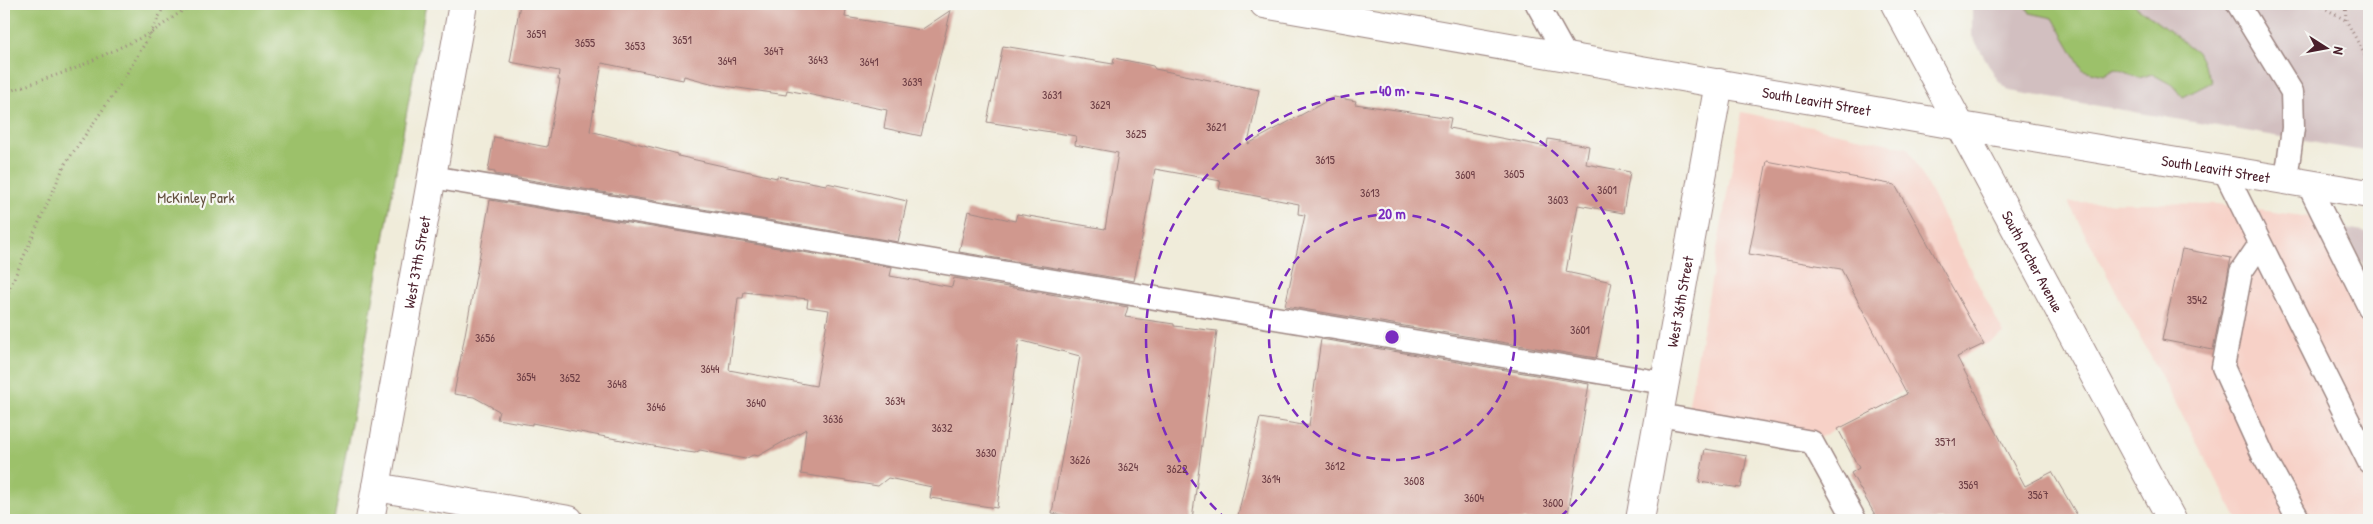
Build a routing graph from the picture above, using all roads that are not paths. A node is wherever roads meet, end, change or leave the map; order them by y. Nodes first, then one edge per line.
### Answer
1 (463, 4) edge
2 (1264, 4) edge
3 (1537, 4) edge
4 (1895, 4) edge
5 (2238, 4) edge
6 (1567, 58) junction
7 (1718, 83) junction
8 (1961, 126) junction
9 (2224, 170) junction
10 (432, 177) junction
11 (2297, 182) junction
12 (2369, 194) edge
13 (2260, 244) junction
14 (2369, 307) edge
15 (1664, 383) junction
16 (1659, 415) junction
17 (2369, 462) edge
18 (376, 487) junction
19 (370, 520) edge
20 (569, 520) edge
21 (1640, 520) edge
22 (1855, 520) edge
23 (2172, 520) edge
24 (2299, 520) edge

1 - 10 street, West 37th Street
2 - 6 street, South Leavitt Street
3 - 6 lane
4 - 8 street, South Archer Avenue
5 - 11 lane
6 - 7 street, South Leavitt Street
7 - 8 street, South Leavitt Street
7 - 15 street, West 36th Street
8 - 9 street, South Leavitt Street
8 - 23 street, South Archer Avenue
9 - 11 street, South Leavitt Street
9 - 13 lane
10 - 15 lane
10 - 18 street, West 37th Street
11 - 12 street, South Leavitt Street
11 - 14 lane
13 - 17 lane
13 - 24 lane
15 - 16 street, West 36th Street
16 - 21 street, West 36th Street
16 - 22 lane
18 - 19 street, West 37th Street
18 - 20 street

